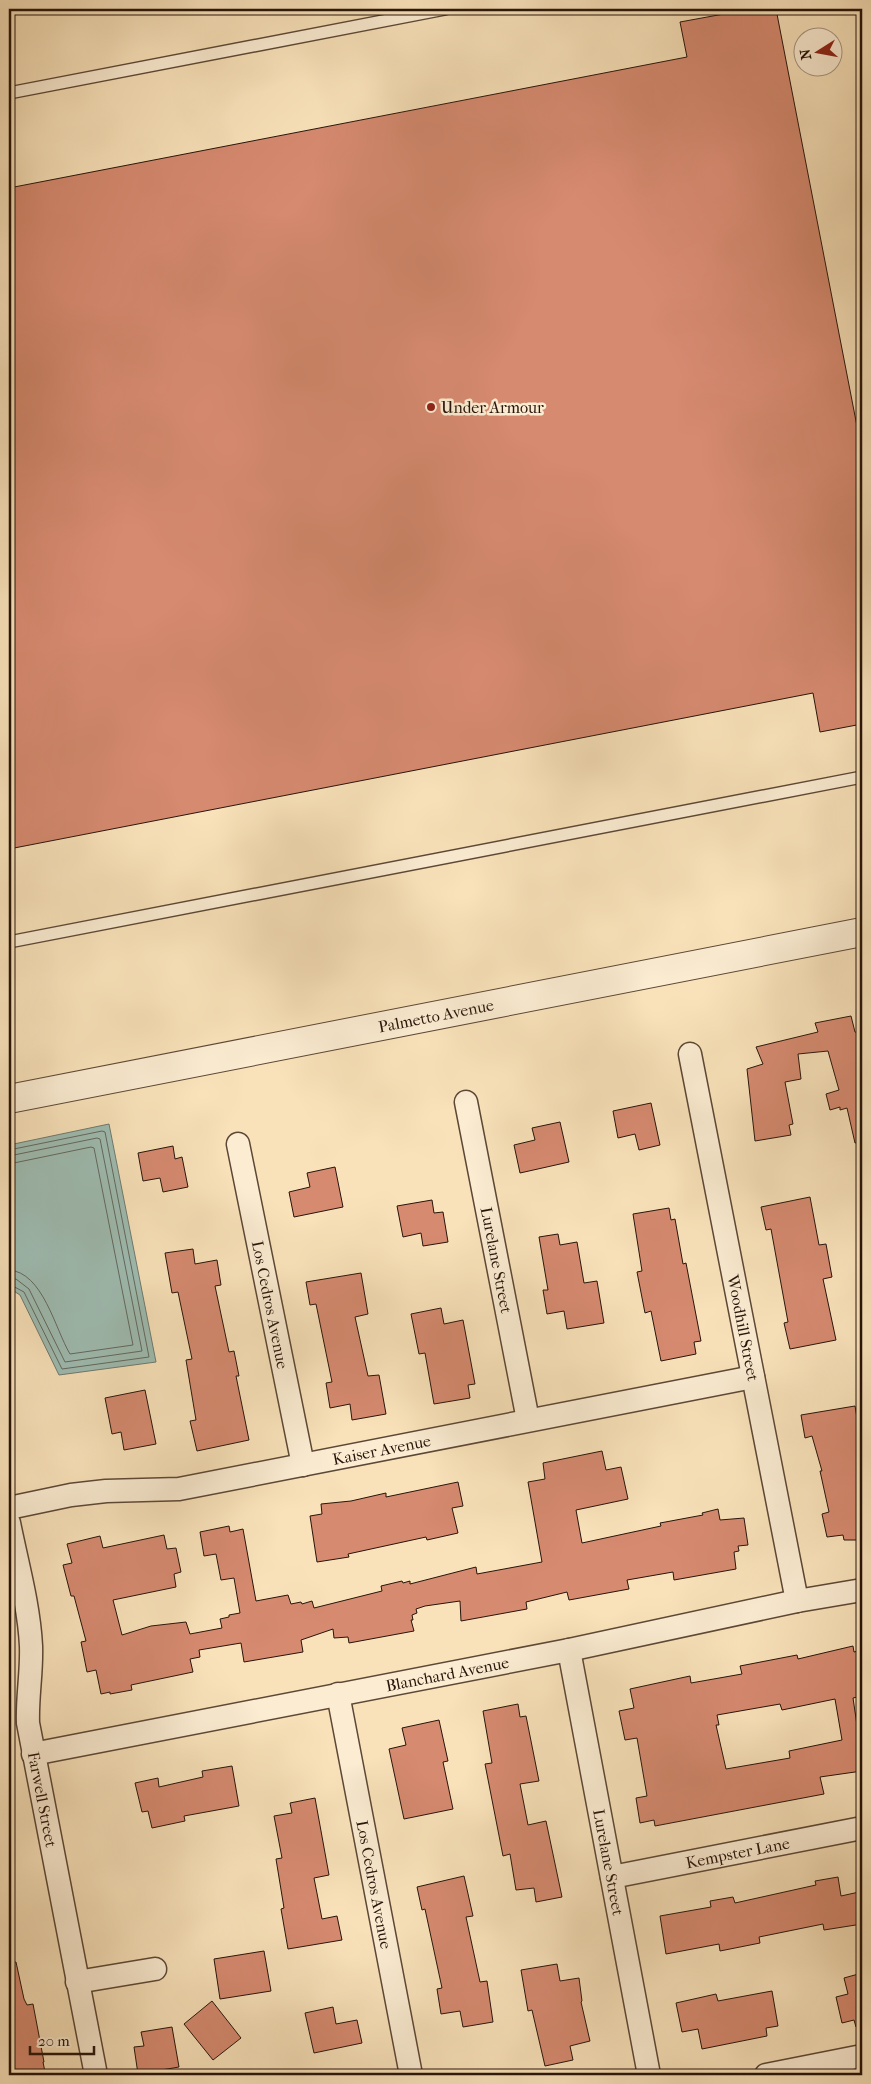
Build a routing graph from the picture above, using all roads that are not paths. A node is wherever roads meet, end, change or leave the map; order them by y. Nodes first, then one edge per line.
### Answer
1 (445, 9) edge
2 (9, 93) edge
3 (862, 777) edge
4 (862, 932) edge
5 (9, 942) edge
6 (690, 1054) dead end
7 (9, 1099) edge
8 (466, 1102) dead end
9 (238, 1144) dead end
10 (753, 1377) junction
11 (528, 1420) junction
12 (302, 1465) junction
13 (9, 1508) edge
14 (9, 1523) edge
15 (862, 1590) edge
16 (797, 1601) junction
17 (568, 1650) junction
18 (338, 1694) junction
19 (33, 1754) junction
20 (862, 1828) edge
21 (612, 1877) junction
22 (155, 1969) dead end
23 (78, 1982) junction
24 (862, 2056) edge
25 (96, 2075) edge
26 (411, 2075) edge
27 (649, 2075) edge
28 (766, 2075) edge

1 - 2 lane
3 - 5 lane
4 - 7 street, Palmetto Avenue
6 - 10 street, Woodhill Street
8 - 11 street, Lurelane Street
9 - 12 street, Los Cedros Avenue
10 - 11 street, Kaiser Avenue
10 - 16 street, Woodhill Street
11 - 12 street, Kaiser Avenue
12 - 13 street, Kaiser Avenue
14 - 19 street, Farwell Street
15 - 16 street, Blanchard Avenue
16 - 17 street, Blanchard Avenue
17 - 18 street, Blanchard Avenue
17 - 21 street, Lurelane Street
18 - 19 street, Blanchard Avenue
18 - 26 street, Los Cedros Avenue
19 - 23 street, Farwell Street
20 - 21 street, Kempster Lane
21 - 27 street, Lurelane Street
22 - 23 street
23 - 25 street, Farwell Street
24 - 28 street

